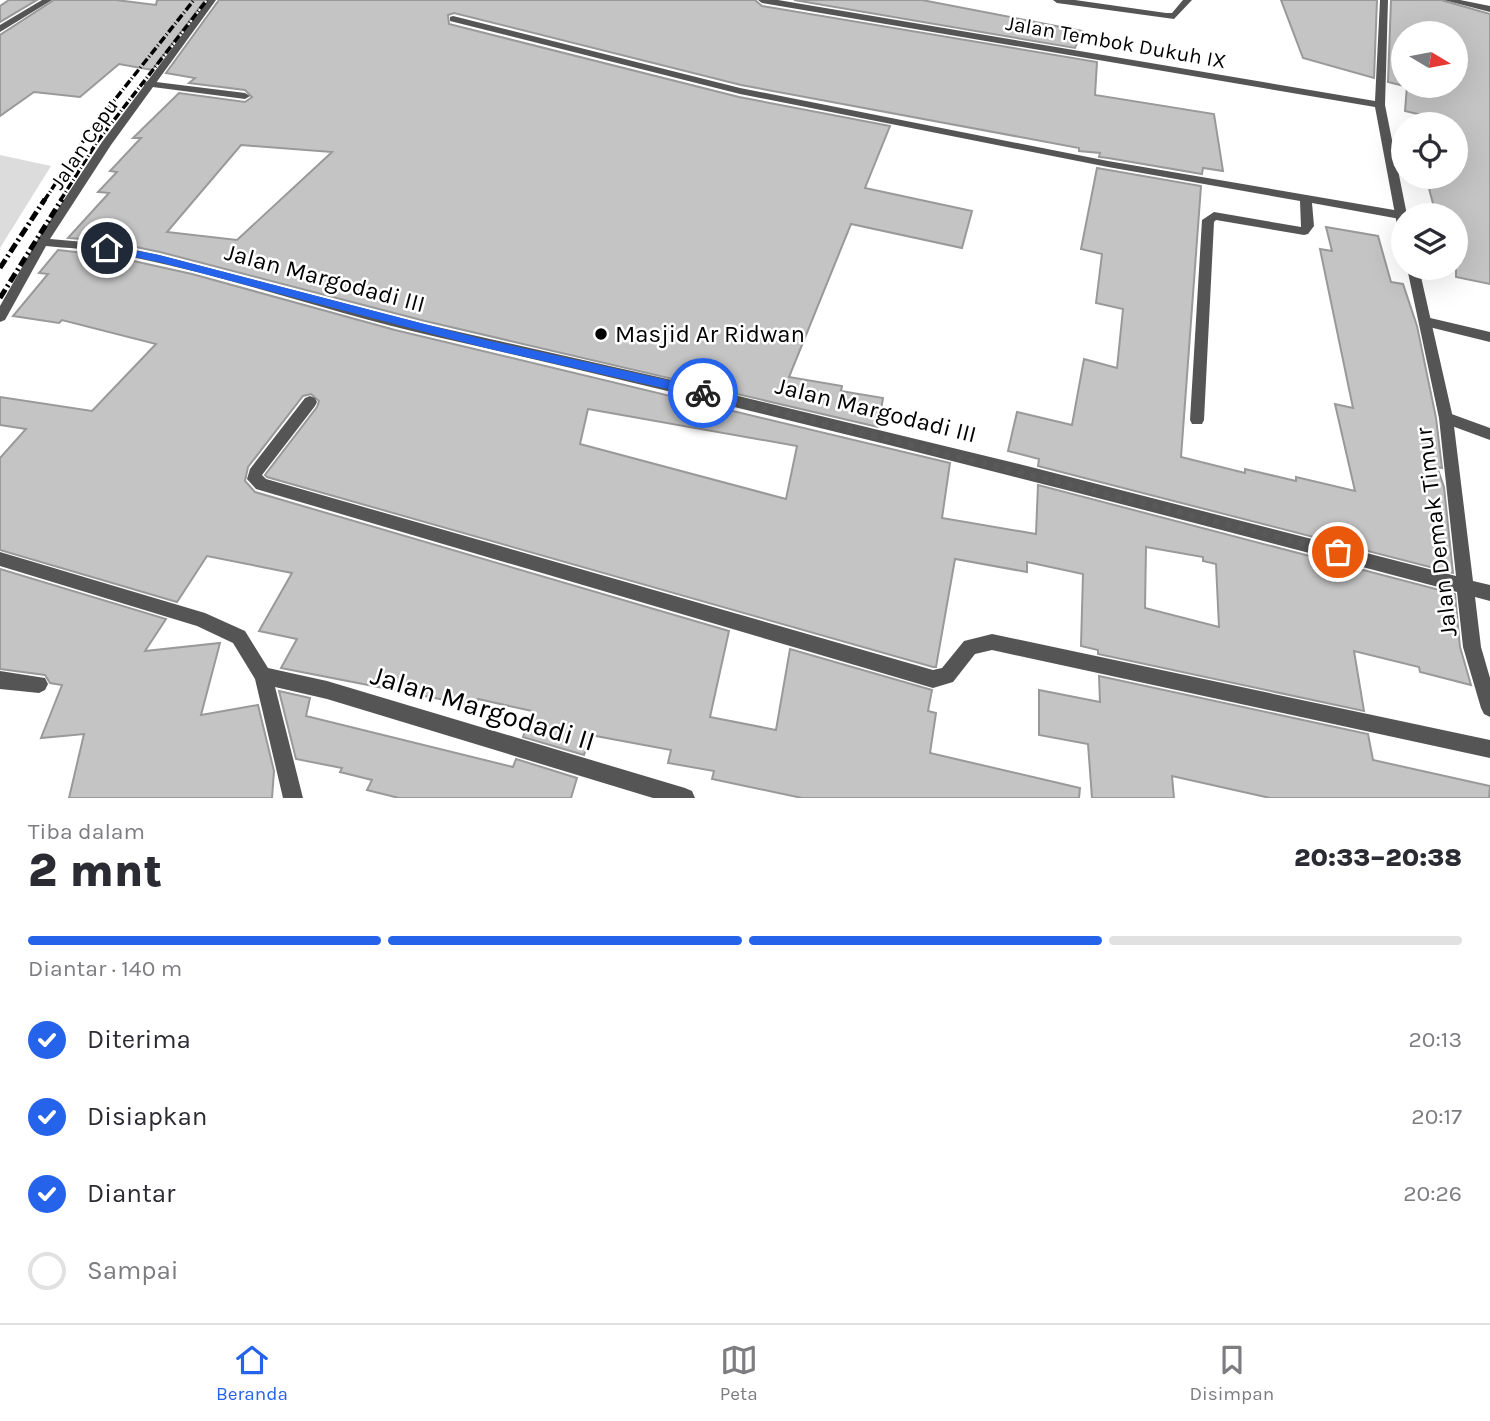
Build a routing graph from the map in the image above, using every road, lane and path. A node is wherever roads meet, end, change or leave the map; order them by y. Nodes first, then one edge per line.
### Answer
1 (48, 0) edge
2 (212, 0) edge
3 (762, 0) edge
4 (1057, 0) edge
5 (1188, 0) edge
6 (1384, 0) edge
7 (1448, 0) edge
8 (1490, 9) edge
9 (453, 19) dead end
10 (0, 29) edge
11 (148, 84) junction
12 (245, 96) dead end
13 (1380, 105) junction
14 (1306, 199) junction
15 (1398, 203) edge
16 (1391, 213) edge
17 (42, 242) junction
18 (1416, 280) edge
19 (0, 317) edge
20 (1426, 322) junction
21 (1490, 337) edge
22 (310, 402) dead end
23 (1446, 418) junction
24 (1197, 420) dead end
25 (1490, 434) edge
26 (0, 559) edge
27 (1464, 587) junction
28 (1490, 593) edge
29 (263, 676) junction
30 (0, 680) edge
31 (39, 684) dead end
32 (1490, 708) edge
33 (1490, 749) edge
34 (293, 798) edge
35 (685, 798) edge

1 - 10 street
2 - 11 street, Jalan Cepu
3 - 13 street, Jalan Tembok Dukuh IX
4 - 5 street
6 - 13 street
7 - 8 street
9 - 14 street
11 - 12 street
11 - 17 street, Jalan Cepu
13 - 15 street
14 - 16 street
14 - 24 street
17 - 19 street, Jalan Cepu
17 - 27 street, Jalan Margodadi III
18 - 20 street, Jalan Demak Timur
20 - 21 street
20 - 23 street, Jalan Demak Timur
22 - 33 street
23 - 25 street
23 - 27 street, Jalan Demak Timur
26 - 29 street
27 - 28 street, Jalan Margodadi III
27 - 32 street, Jalan Demak Timur
29 - 34 street
29 - 35 street, Jalan Margodadi II
30 - 31 street

